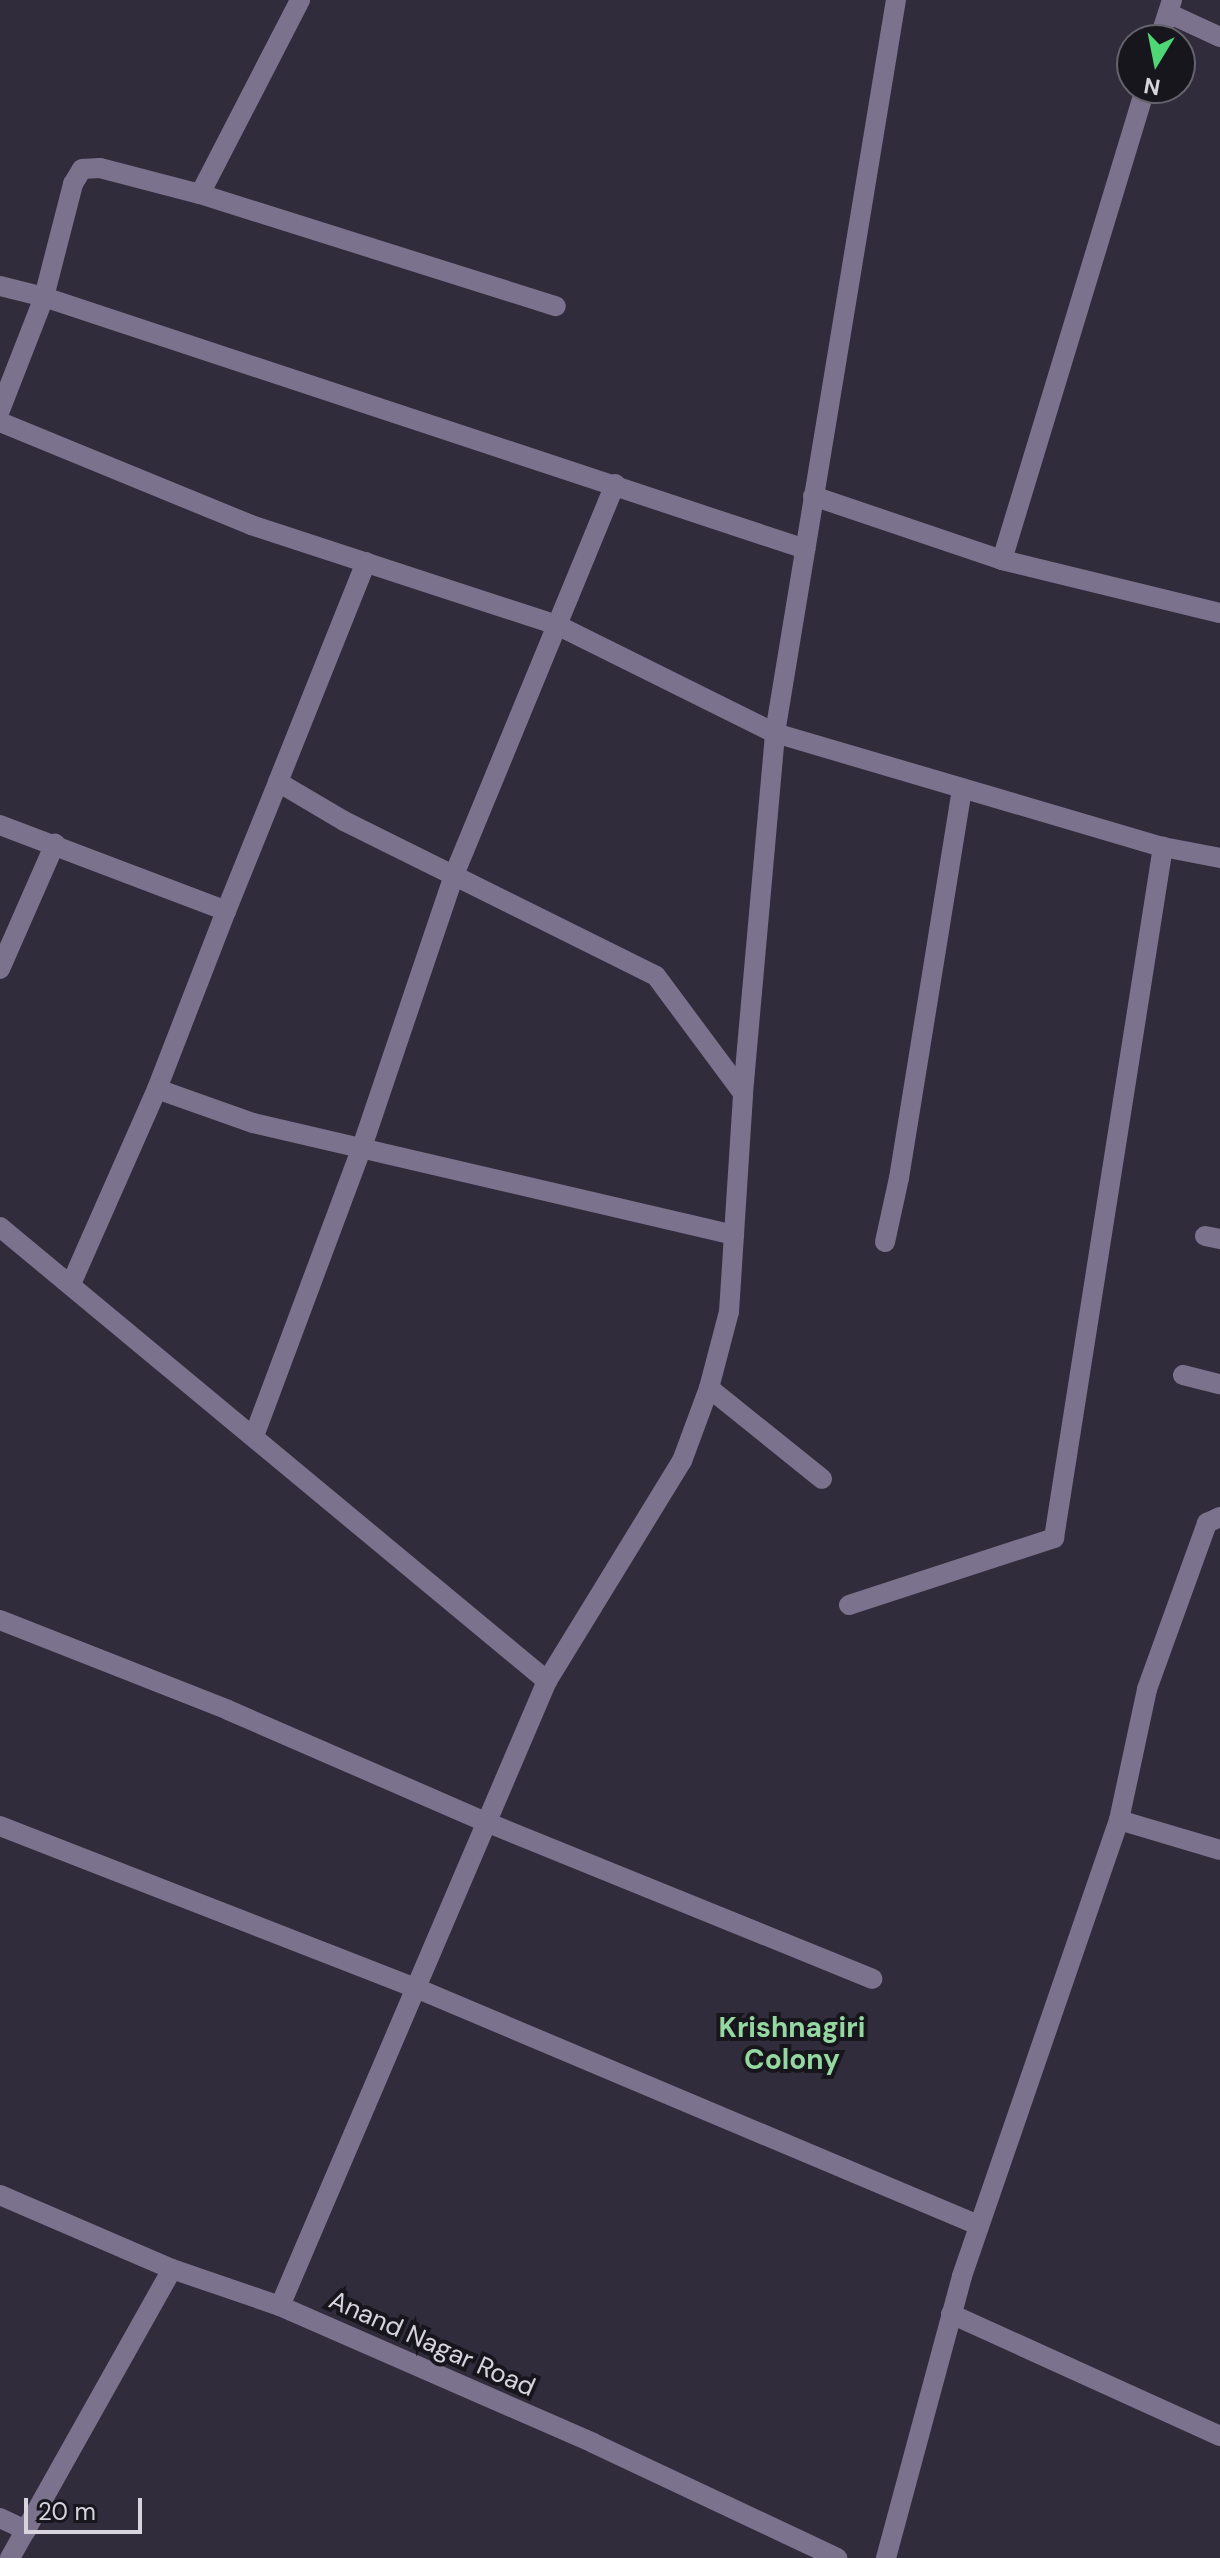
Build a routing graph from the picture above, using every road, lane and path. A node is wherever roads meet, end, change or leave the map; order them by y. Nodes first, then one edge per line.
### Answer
1 (300, 0) edge
2 (896, 0) edge
3 (1170, 7) edge
4 (1220, 37) edge
5 (1140, 104) edge
6 (200, 194) junction
7 (0, 286) edge
8 (44, 297) junction
9 (556, 306) dead end
10 (0, 410) edge
11 (0, 422) edge
12 (615, 484) junction
13 (813, 496) junction
14 (805, 549) junction
15 (1002, 560) junction
16 (366, 562) junction
17 (1220, 613) edge
18 (557, 625) junction
19 (775, 733) junction
20 (278, 782) junction
21 (962, 788) junction
22 (0, 825) edge
23 (55, 844) junction
24 (1163, 847) junction
25 (1220, 858) edge
26 (454, 875) junction
27 (226, 911) junction
28 (0, 969) edge
29 (157, 1089) junction
30 (743, 1093) junction
31 (362, 1147) junction
32 (0, 1227) edge
33 (734, 1235) junction
34 (885, 1242) dead end
35 (9, 1243) edge
36 (71, 1284) junction
37 (1183, 1375) dead end
38 (1220, 1384) edge
39 (709, 1388) junction
40 (254, 1436) junction
41 (822, 1479) dead end
42 (1220, 1517) edge
43 (849, 1605) dead end
44 (0, 1620) edge
45 (547, 1681) junction
46 (1119, 1820) junction
47 (486, 1822) junction
48 (0, 1826) edge
49 (1220, 1850) edge
50 (872, 1979) dead end
51 (416, 1988) junction
52 (0, 2195) edge
53 (978, 2225) junction
54 (172, 2269) junction
55 (280, 2306) junction
56 (951, 2314) junction
57 (1220, 2436) edge
58 (0, 2518) edge
59 (26, 2530) junction
60 (10, 2558) edge
61 (837, 2558) edge
62 (886, 2558) edge

1 - 6 street
2 - 13 street
3 - 4 street
5 - 15 street
6 - 8 street
6 - 9 street
7 - 8 street
8 - 10 street
8 - 12 street
11 - 16 street
12 - 14 street
12 - 18 street
13 - 14 street
13 - 15 street
14 - 19 street
15 - 17 street
16 - 18 street
16 - 20 street
18 - 19 street
18 - 26 street
19 - 21 street
19 - 30 street
20 - 26 street
20 - 27 street
21 - 24 street
21 - 34 street
22 - 23 street
23 - 27 street
23 - 28 street
24 - 25 street
24 - 43 street
26 - 30 street
26 - 31 street
27 - 29 street
29 - 31 street
29 - 36 street
30 - 33 street
31 - 33 street
31 - 40 street
32 - 35 street
33 - 39 street
35 - 36 street
36 - 40 street
37 - 38 street
39 - 41 street
39 - 45 street
40 - 45 street
42 - 46 street
44 - 47 street
45 - 47 street
46 - 49 street
46 - 53 street
47 - 50 street
47 - 51 street
48 - 51 street
51 - 53 street
51 - 55 street
52 - 54 street, Anand Nagar Road
53 - 56 street
54 - 55 street, Anand Nagar Road
54 - 59 street
55 - 61 street, Anand Nagar Road
56 - 57 street
56 - 62 street
58 - 59 street
59 - 60 street

